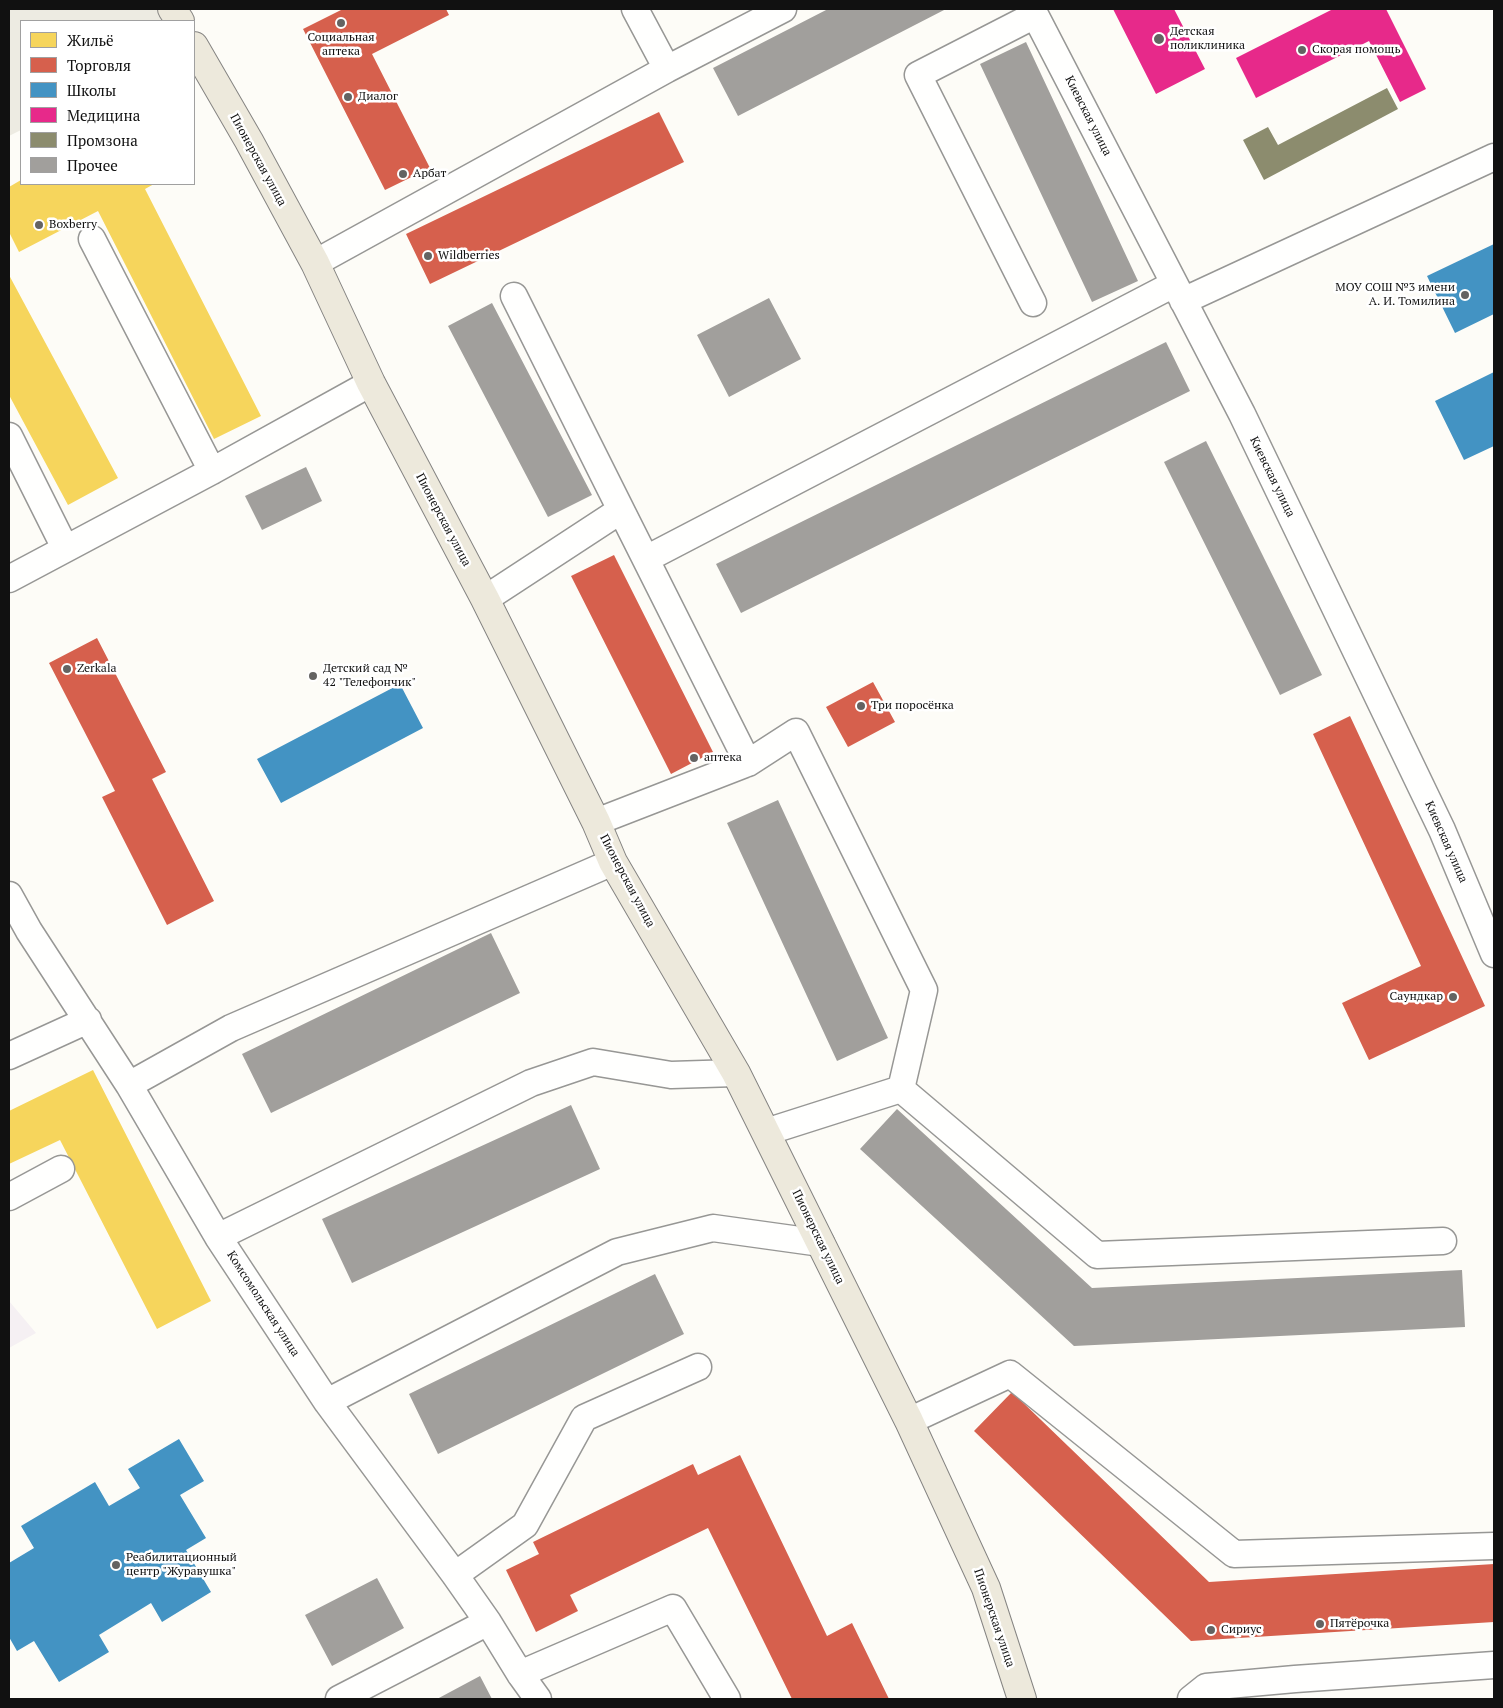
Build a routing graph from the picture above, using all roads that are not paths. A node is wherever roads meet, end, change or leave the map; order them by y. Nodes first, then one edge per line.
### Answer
1 (172, 9) edge
2 (635, 9) edge
3 (783, 9) edge
4 (1033, 12) edge
5 (179, 20) edge
6 (195, 48) edge
7 (667, 68) junction
8 (1494, 157) edge
9 (92, 240) dead end
10 (315, 263) junction
11 (1179, 292) junction
12 (514, 296) dead end
13 (1033, 303) dead end
14 (371, 383) junction
15 (9, 436) edge
16 (212, 471) junction
17 (621, 510) junction
18 (65, 548) junction
19 (646, 559) junction
20 (9, 578) edge
21 (485, 599) junction
22 (748, 763) junction
23 (596, 822) junction
24 (613, 862) junction
25 (9, 896) edge
26 (1494, 954) edge
27 (88, 1020) junction
28 (9, 1056) edge
29 (736, 1073) junction
30 (129, 1085) junction
31 (901, 1089) junction
32 (766, 1132) junction
33 (61, 1169) dead end
34 (9, 1197) edge
35 (218, 1237) junction
36 (1444, 1241) dead end
37 (821, 1243) junction
38 (698, 1367) dead end
39 (327, 1402) junction
40 (909, 1421) junction
41 (1494, 1546) edge
42 (455, 1575) junction
43 (488, 1622) junction
44 (1494, 1665) edge
45 (520, 1674) junction
46 (1295, 1679) junction
47 (339, 1699) edge
48 (538, 1699) edge
49 (727, 1699) edge
50 (1022, 1699) edge
51 (1191, 1699) edge
52 (1311, 1699) edge

1 - 5 main road
2 - 7 street
3 - 7 street
4 - 11 street, Киевская улица
4 - 13 street
6 - 10 main road, Пионерская улица
7 - 10 street
8 - 11 street
9 - 16 street
10 - 14 main road, Пионерская улица
11 - 19 street
11 - 26 street, Киевская улица
12 - 17 street
14 - 16 street
14 - 21 main road, Пионерская улица
15 - 18 street
16 - 18 street
17 - 19 street
17 - 21 street
18 - 20 street
19 - 22 street
21 - 23 main road, Пионерская улица
22 - 23 street
22 - 31 street
23 - 24 main road, Пионерская улица
24 - 29 main road, Пионерская улица
24 - 30 street
25 - 27 street, Комсомольская улица
27 - 28 street
27 - 30 street, Комсомольская улица
29 - 32 main road, Пионерская улица
29 - 35 street
30 - 35 street, Комсомольская улица
31 - 32 street
31 - 36 street
32 - 37 main road, Пионерская улица
33 - 34 street
35 - 39 street, Комсомольская улица
37 - 39 street
37 - 40 main road, Пионерская улица
38 - 42 street
39 - 42 street, Комсомольская улица
40 - 41 street
40 - 50 main road, Пионерская улица
42 - 43 street, Комсомольская улица
43 - 45 street, Комсомольская улица
43 - 47 street
44 - 46 street
45 - 48 street, Комсомольская улица
45 - 49 street
46 - 51 street
46 - 52 street

